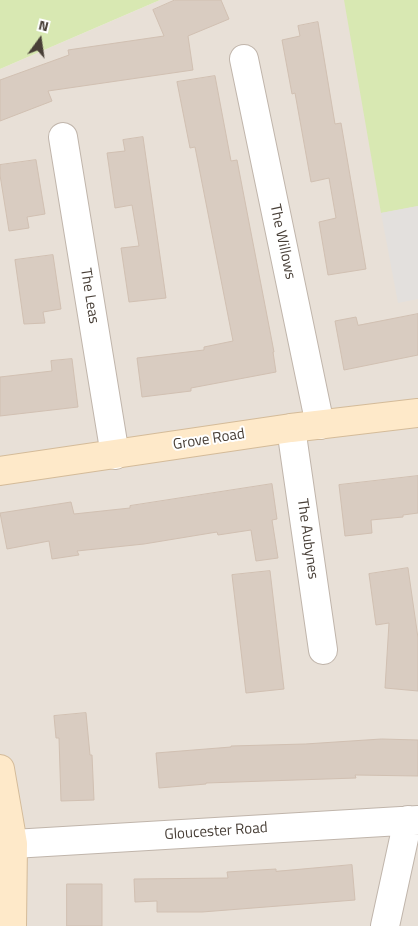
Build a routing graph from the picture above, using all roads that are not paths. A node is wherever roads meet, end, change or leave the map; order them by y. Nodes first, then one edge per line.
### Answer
1 (244, 59) dead end
2 (63, 137) dead end
3 (418, 413) edge
4 (320, 425) junction
5 (291, 428) junction
6 (115, 455) junction
7 (0, 471) edge
8 (323, 650) dead end
9 (0, 769) edge
10 (413, 820) edge
11 (13, 844) junction
12 (12, 926) edge
13 (385, 926) edge

1 - 4 street, The Willows
2 - 6 street, The Leas
3 - 4 street, Grove Road
4 - 5 street, Grove Road
5 - 6 street, Grove Road
5 - 8 street, The Aubynes
6 - 7 street, Grove Road
9 - 11 street
10 - 11 street, Gloucester Road
10 - 13 street
11 - 12 street

